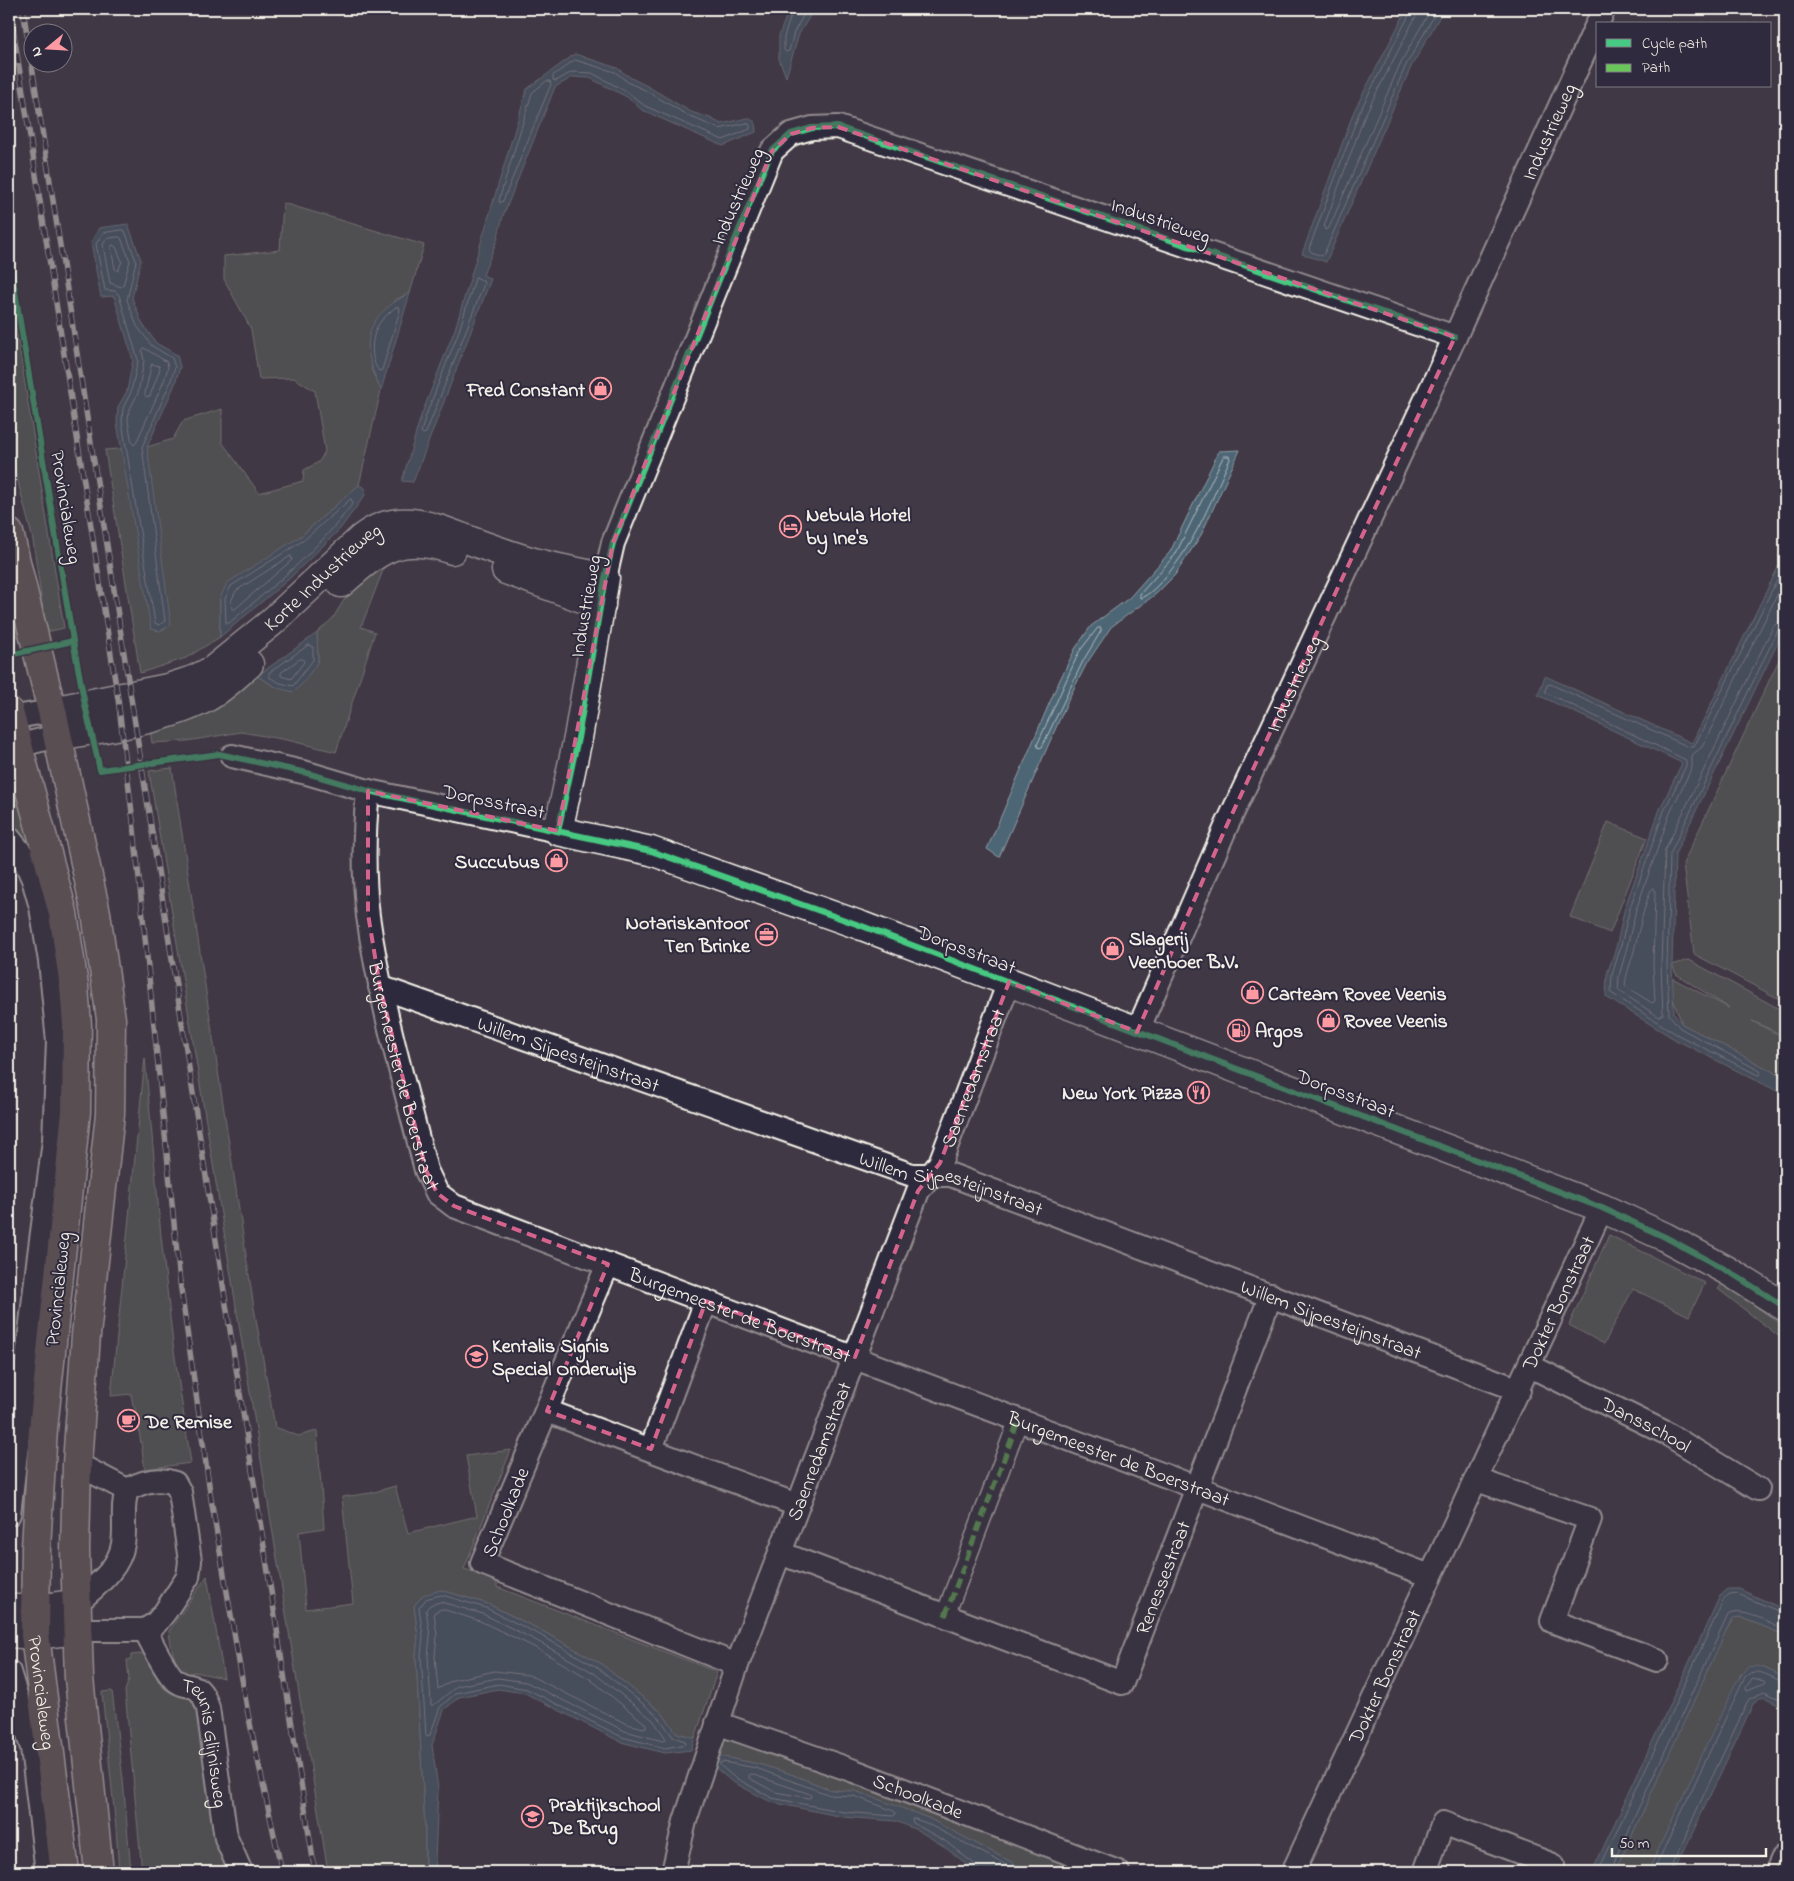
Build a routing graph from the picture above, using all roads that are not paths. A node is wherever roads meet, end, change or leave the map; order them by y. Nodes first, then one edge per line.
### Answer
1 (1604, 9) edge
2 (1598, 22) edge
3 (1596, 27) edge
4 (1455, 337) junction
5 (9, 533) edge
6 (605, 578) junction
7 (601, 605) junction
8 (9, 716) edge
9 (55, 723) junction
10 (14, 747) edge
11 (232, 756) dead end
12 (368, 791) junction
13 (558, 831) junction
14 (9, 838) edge
15 (1009, 982) junction
16 (380, 986) junction
17 (1138, 1032) junction
18 (931, 1176) junction
19 (1602, 1208) junction
20 (608, 1264) junction
21 (1271, 1295) junction
22 (706, 1301) junction
23 (1785, 1307) edge
24 (855, 1357) junction
25 (1530, 1366) junction
26 (1519, 1390) junction
27 (547, 1411) junction
28 (1019, 1419) junction
29 (651, 1449) junction
30 (77, 1464) junction
31 (1477, 1480) junction
32 (1197, 1488) junction
33 (1758, 1489) dead end
34 (127, 1490) junction
35 (797, 1505) junction
36 (9, 1514) edge
37 (780, 1553) junction
38 (1430, 1576) junction
39 (945, 1616) junction
40 (76, 1617) junction
41 (22, 1622) edge
42 (145, 1630) junction
43 (1657, 1660) dead end
44 (737, 1665) junction
45 (9, 1672) edge
46 (717, 1723) junction
47 (1785, 1854) edge
48 (1553, 1865) dead end
49 (47, 1872) edge
50 (65, 1872) edge
51 (99, 1872) edge
52 (241, 1872) edge
53 (673, 1872) edge
54 (1118, 1872) edge
55 (1293, 1872) edge
56 (1425, 1872) edge
57 (1777, 1872) edge

1 - 2 street, Industrieweg
3 - 4 street, Industrieweg
4 - 6 street, Industrieweg
4 - 17 street, Industrieweg
5 - 9 main road, Provincialeweg
6 - 7 street, Industrieweg
6 - 9 street, Korte Industrieweg
7 - 9 street, Korte Industrieweg
7 - 13 street, Industrieweg
8 - 9 street
8 - 10 main road, Provincialeweg
9 - 10 street
9 - 30 main road, Provincialeweg
10 - 41 main road, Provincialeweg
11 - 12 street, Dorpsstraat
12 - 13 street, Dorpsstraat
12 - 16 street, Burgemeester de Boerstraat
13 - 15 street, Dorpsstraat
14 - 36 street, Provincialeweg
15 - 17 street, Dorpsstraat
15 - 18 street, Saenredamstraat
16 - 18 street, Willem Sijpesteijnstraat
16 - 20 street, Burgemeester de Boerstraat
17 - 19 street, Dorpsstraat
18 - 21 street, Willem Sijpesteijnstraat
18 - 24 street, Saenredamstraat
19 - 23 street, Dorpsstraat
19 - 25 street, Dokter Bonstraat
20 - 22 street, Burgemeester de Boerstraat
20 - 27 street, Schoolkade
21 - 26 street, Willem Sijpesteijnstraat
21 - 32 street, Renessestraat
22 - 24 street, Burgemeester de Boerstraat
22 - 29 street
24 - 28 street, Burgemeester de Boerstraat
24 - 35 street, Saenredamstraat
25 - 26 street, Dokter Bonstraat
25 - 33 street, Dansschool
26 - 31 street, Dokter Bonstraat
27 - 29 street
27 - 44 street, Schoolkade
28 - 32 street, Burgemeester de Boerstraat
28 - 39 street
29 - 35 street
30 - 34 street
30 - 40 main road, Provincialeweg
31 - 38 street, Dokter Bonstraat
31 - 43 street
32 - 38 street, Burgemeester de Boerstraat
32 - 39 street, Renessestraat
34 - 40 street
34 - 42 street
35 - 37 street, Saenredamstraat
37 - 39 street, Renessestraat
37 - 44 street, Saenredamstraat
38 - 55 street, Dokter Bonstraat
40 - 41 street
40 - 42 street
40 - 51 main road, Provincialeweg
41 - 50 main road, Provincialeweg
42 - 52 street, Teunis Glijnisweg
44 - 46 street, Saenredamstraat
45 - 49 street, Provincialeweg
46 - 53 street, Saenredamstraat
46 - 54 street, Schoolkade
47 - 57 street
48 - 56 street

